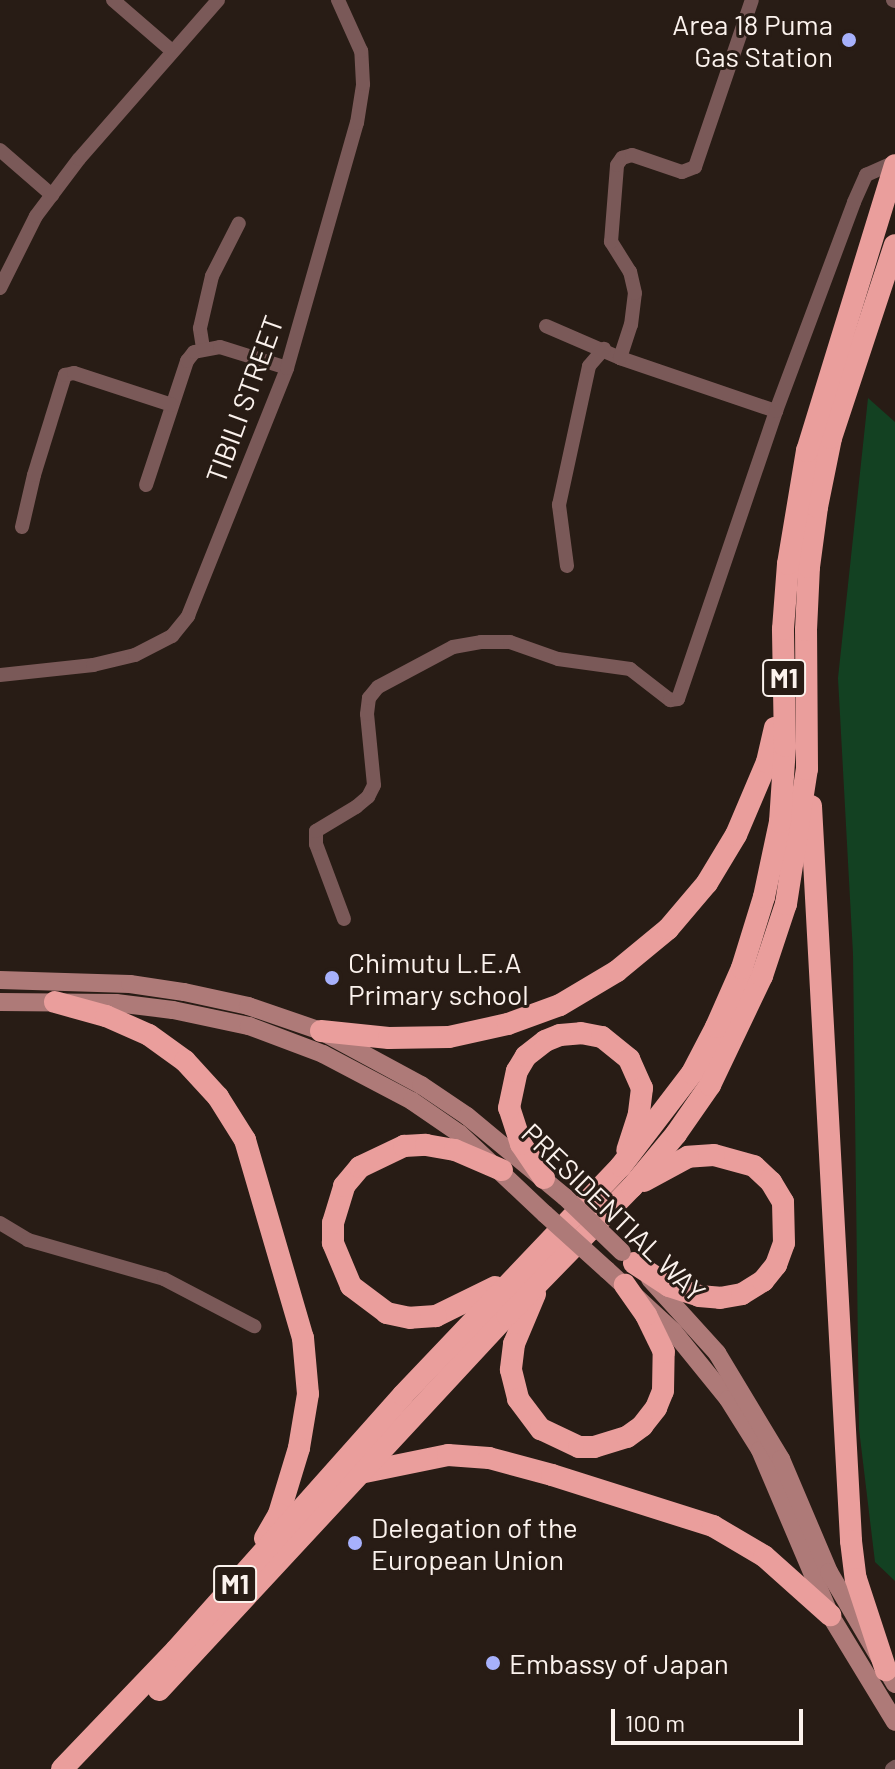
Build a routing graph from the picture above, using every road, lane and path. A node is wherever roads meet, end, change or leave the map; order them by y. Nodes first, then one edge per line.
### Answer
1 (113, 0) edge
2 (218, 0) edge
3 (338, 0) edge
4 (752, 0) edge
5 (172, 51) junction
6 (0, 150) edge
7 (895, 163) edge
8 (52, 195) junction
9 (239, 223) dead end
10 (895, 245) edge
11 (0, 288) edge
12 (546, 326) dead end
13 (203, 348) junction
14 (604, 349) junction
15 (620, 358) junction
16 (287, 368) junction
17 (172, 405) junction
18 (776, 411) junction
19 (146, 485) dead end
20 (22, 527) dead end
21 (567, 566) dead end
22 (0, 675) edge
23 (784, 691) junction
24 (807, 769) junction
25 (344, 919) dead end
26 (0, 980) edge
27 (0, 1002) edge
28 (55, 1002) junction
29 (321, 1031) junction
30 (621, 1166) junction
31 (502, 1170) junction
32 (544, 1178) junction
33 (632, 1187) junction
34 (0, 1223) edge
35 (628, 1257) junction
36 (534, 1272) junction
37 (625, 1285) junction
38 (254, 1326) dead end
39 (410, 1404) junction
40 (360, 1473) junction
41 (247, 1571) junction
42 (830, 1615) junction
43 (890, 1677) edge
44 (895, 1722) edge
45 (62, 1769) edge
46 (77, 1769) edge

1 - 5 street
2 - 5 street
3 - 16 street, TIBILI STREET
4 - 15 street
5 - 8 street
6 - 8 street
7 - 18 street
7 - 23 highway, M1
8 - 11 street
9 - 13 street
10 - 24 highway, M1
12 - 14 street
13 - 16 street
13 - 17 street
14 - 15 street
14 - 21 street
15 - 18 street
16 - 22 street, TIBILI STREET
17 - 19 street
17 - 20 street
18 - 25 street
23 - 29 highway
23 - 30 highway, M1
24 - 33 highway, M1
24 - 43 highway
26 - 29 main road, PRESIDENTIAL WAY
27 - 28 main road, PRESIDENTIAL WAY
28 - 31 main road, PRESIDENTIAL WAY
28 - 41 highway
29 - 32 main road, PRESIDENTIAL WAY
30 - 32 highway
30 - 36 highway, M1
31 - 36 highway
31 - 37 main road, PRESIDENTIAL WAY, bridge
32 - 35 main road, PRESIDENTIAL WAY, bridge
33 - 35 highway
33 - 36 highway, M1
34 - 38 street
35 - 43 main road, PRESIDENTIAL WAY
36 - 37 highway
36 - 39 highway, M1
37 - 42 main road, PRESIDENTIAL WAY
39 - 40 highway, M1
39 - 41 highway, M1
40 - 42 highway
40 - 46 highway, M1
41 - 45 highway, M1
42 - 44 main road, PRESIDENTIAL WAY

